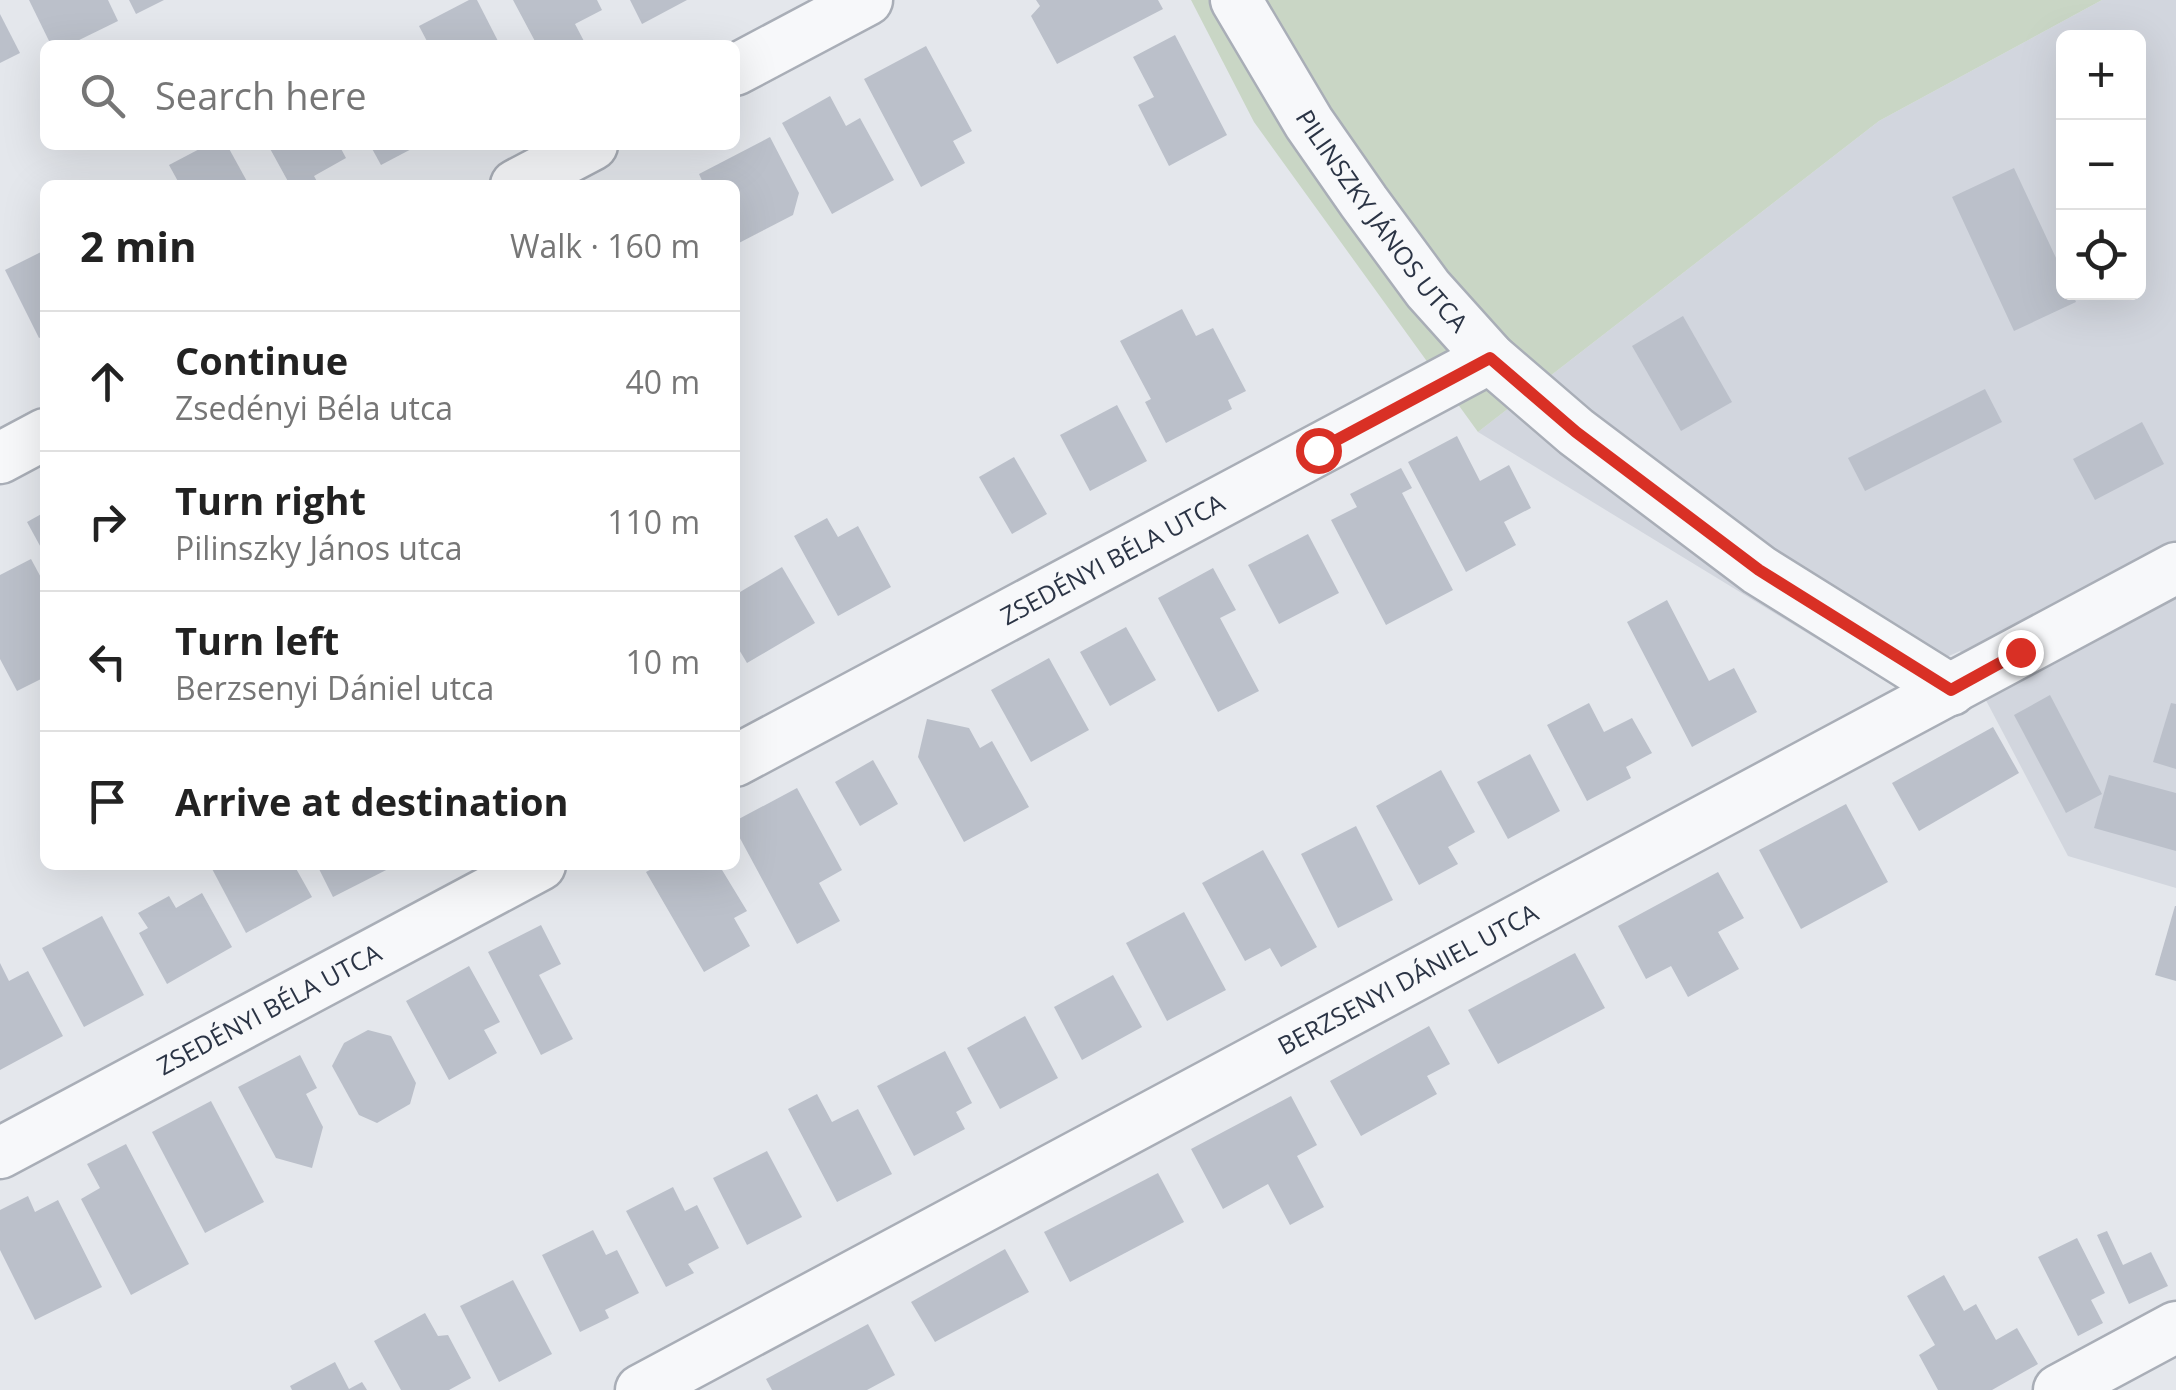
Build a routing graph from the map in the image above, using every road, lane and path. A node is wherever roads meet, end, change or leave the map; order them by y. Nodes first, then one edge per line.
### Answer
1 (867, 0) edge
2 (1236, 0) edge
3 (740, 67) edge
4 (582, 150) edge
5 (526, 180) edge
6 (1490, 358) junction
7 (40, 437) edge
8 (0, 458) edge
9 (2170, 583) edge
10 (1951, 690) junction
11 (740, 758) edge
12 (531, 870) edge
13 (0, 1153) edge
14 (2176, 1328) edge
15 (640, 1390) edge
16 (2059, 1390) edge

1 - 3 street
2 - 6 street, PILINSZKY JÁNOS UTCA
4 - 5 street
6 - 10 street, PILINSZKY JÁNOS UTCA
6 - 11 street, ZSEDÉNYI BÉLA UTCA
7 - 8 street
9 - 10 street, BERZSENYI DÁNIEL UTCA
10 - 15 street, BERZSENYI DÁNIEL UTCA
12 - 13 street, ZSEDÉNYI BÉLA UTCA
14 - 16 street

